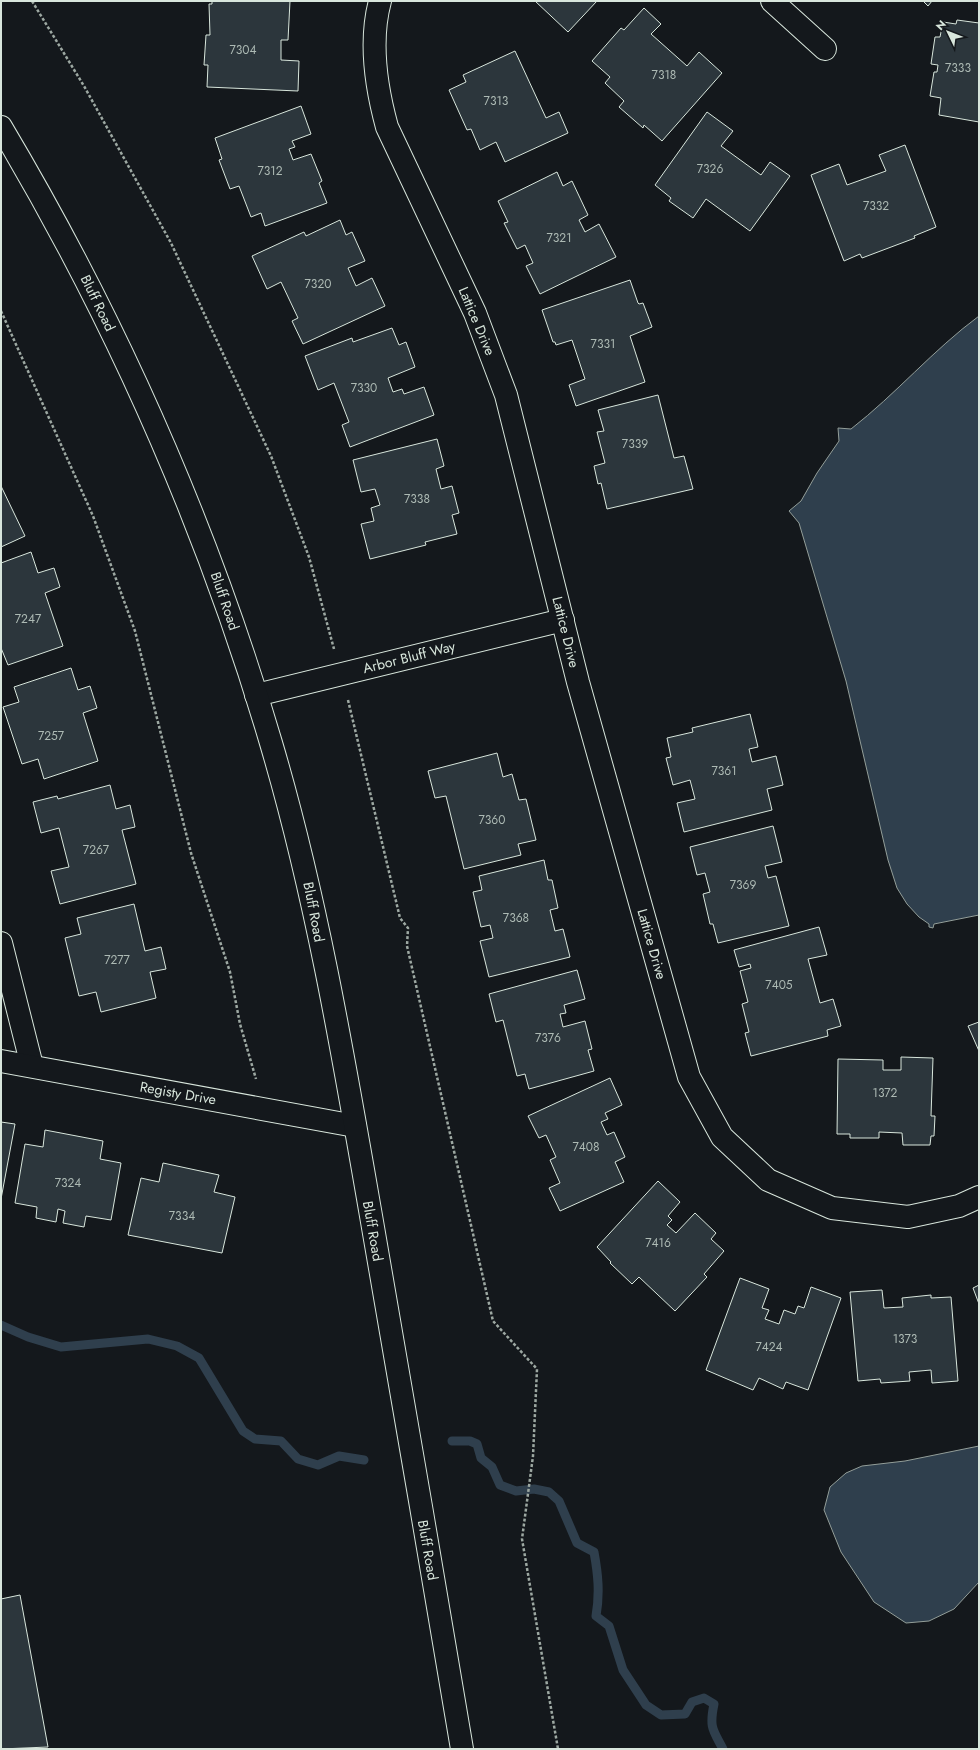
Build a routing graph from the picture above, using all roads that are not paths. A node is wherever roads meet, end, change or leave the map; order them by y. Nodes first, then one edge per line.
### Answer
1 (772, 1) edge
2 (380, 2) edge
3 (825, 49) dead end
4 (1, 127) edge
5 (562, 620) junction
6 (256, 695) junction
7 (1, 943) edge
8 (1, 1061) edge
9 (32, 1066) junction
10 (355, 1126) junction
11 (979, 1197) edge
12 (462, 1749) edge

1 - 3 street
2 - 5 street, Lattice Drive
4 - 6 street, Bluff Road
5 - 6 street, Arbor Bluff Way
5 - 11 street, Lattice Drive
6 - 10 street, Bluff Road
7 - 9 street
8 - 9 street, Registy Drive
9 - 10 street, Registy Drive
10 - 12 street, Bluff Road

